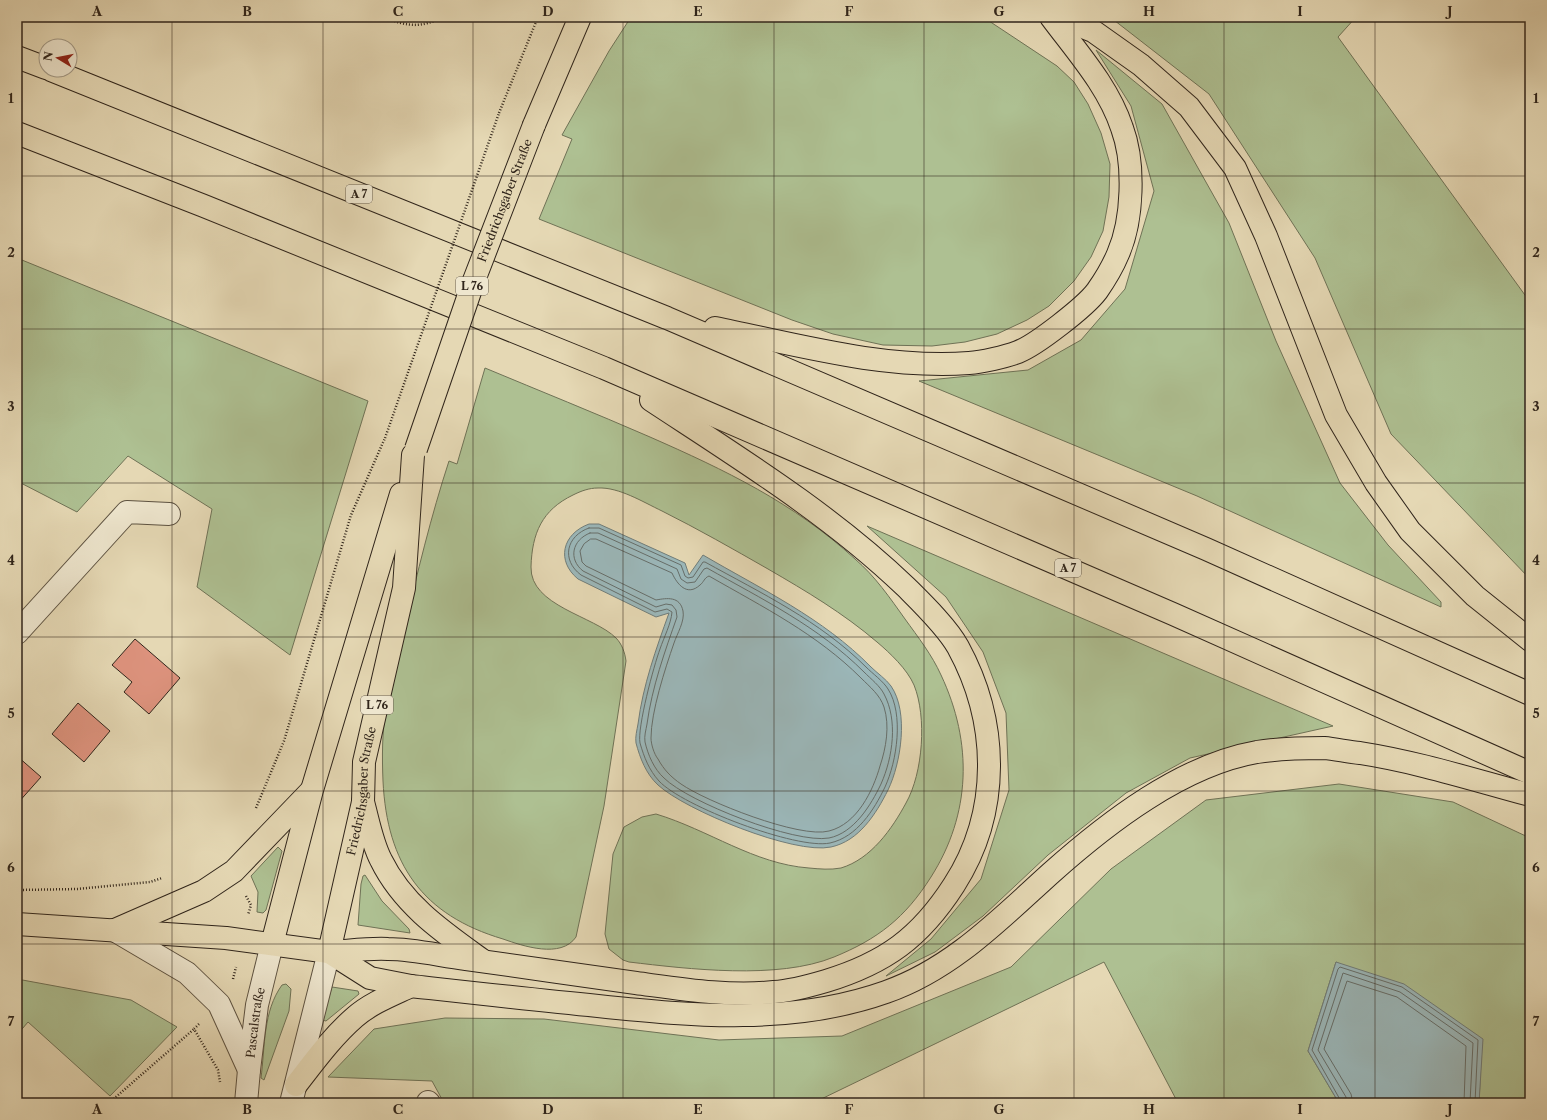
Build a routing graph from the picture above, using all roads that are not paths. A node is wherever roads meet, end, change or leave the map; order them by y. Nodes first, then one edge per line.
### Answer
1 (580, 17) edge
2 (1051, 17) edge
3 (1058, 17) edge
4 (17, 57) edge
5 (38, 65) edge
6 (71, 78) edge
7 (17, 133) edge
8 (667, 318) junction
9 (604, 368) junction
10 (414, 452) junction
11 (169, 514) dead end
12 (17, 633) edge
13 (1530, 640) edge
14 (1530, 694) edge
15 (1530, 773) edge
16 (312, 790) junction
17 (1530, 795) edge
18 (363, 802) junction
19 (17, 924) edge
20 (114, 930) junction
21 (272, 944) junction
22 (328, 952) junction
23 (485, 962) junction
24 (411, 986) junction
25 (249, 1070) junction
26 (294, 1094) edge
27 (246, 1103) edge

1 - 10 main road, Friedrichsgaber Straße / L 76, bridge
2 - 8 main road
3 - 13 main road
4 - 5 main road
6 - 8 main road, A 7
7 - 9 main road, A 7
8 - 14 main road, A 7
9 - 15 main road, A 7
9 - 23 main road
10 - 16 main road, Friedrichsgaber Straße / L 76
10 - 18 main road, Friedrichsgaber Straße / L 76
11 - 12 street
16 - 20 main road, Friedrichsgaber Straße / L 76
16 - 21 main road, Friedrichsgaber Straße / L 76
17 - 24 main road
18 - 22 main road, Friedrichsgaber Straße / L 76
18 - 23 main road
19 - 20 main road, Friedrichsgaber Straße / L 76
20 - 21 main road, Friedrichsgaber Straße / L 76
20 - 25 street, Friedrichsgaber Straße
21 - 22 main road, Friedrichsgaber Straße / L 76
21 - 25 street, Pascalstraße
22 - 23 main road
22 - 24 main road
22 - 26 street
24 - 26 main road
25 - 27 street, Pascalstraße

